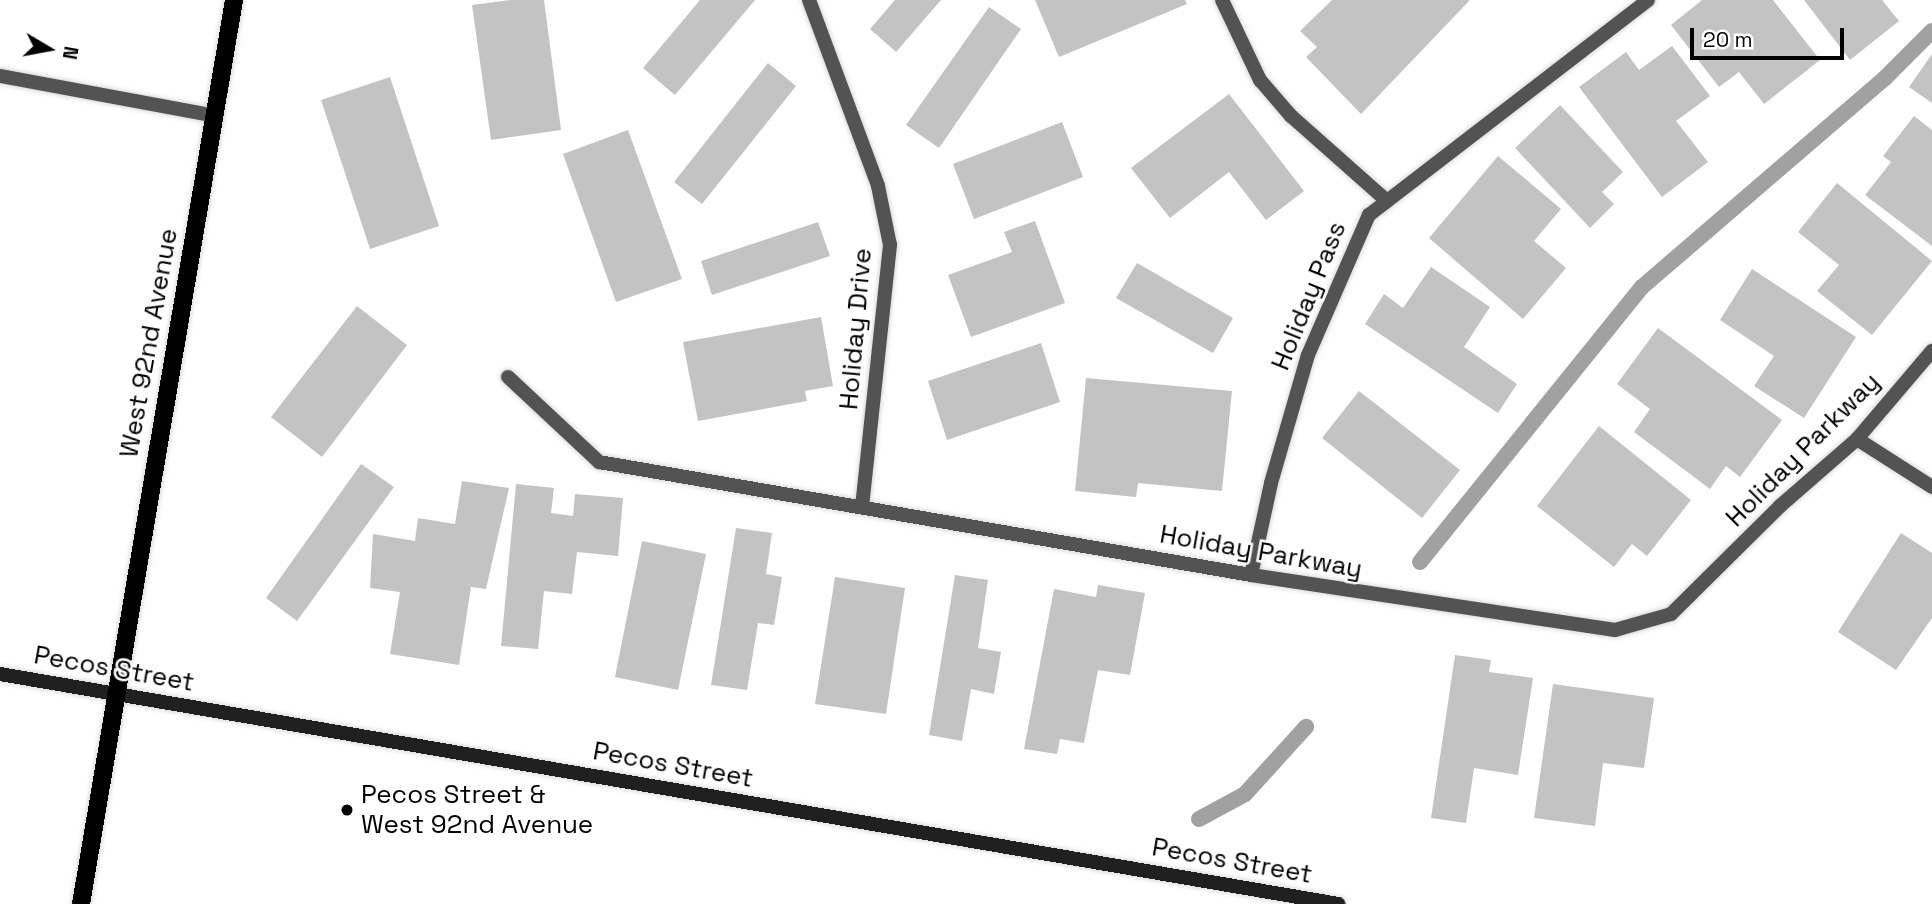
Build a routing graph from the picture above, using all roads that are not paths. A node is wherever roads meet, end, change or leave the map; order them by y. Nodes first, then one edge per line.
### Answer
1 (234, 0) edge
2 (808, 0) edge
3 (1222, 0) edge
4 (1648, 0) edge
5 (0, 76) edge
6 (215, 116) junction
7 (1387, 201) junction
8 (1932, 351) edge
9 (508, 377) dead end
10 (1857, 439) junction
11 (1932, 487) edge
12 (862, 507) junction
13 (1251, 575) junction
14 (0, 674) edge
15 (114, 695) junction
16 (1259, 898) edge
17 (81, 904) edge
18 (1338, 904) edge

1 - 6 main road, West 92nd Avenue
2 - 12 street, Holiday Drive
3 - 7 street
4 - 7 street, Holiday Pass
5 - 6 street
6 - 15 main road, West 92nd Avenue
7 - 13 street, Holiday Pass
8 - 10 street, Holiday Parkway
9 - 12 street, Holiday Parkway
10 - 11 street
10 - 13 street, Holiday Parkway
12 - 13 street, Holiday Parkway
14 - 15 street, Pecos Street
15 - 16 street, Pecos Street
15 - 17 main road, West 92nd Avenue
16 - 18 street, Pecos Street

